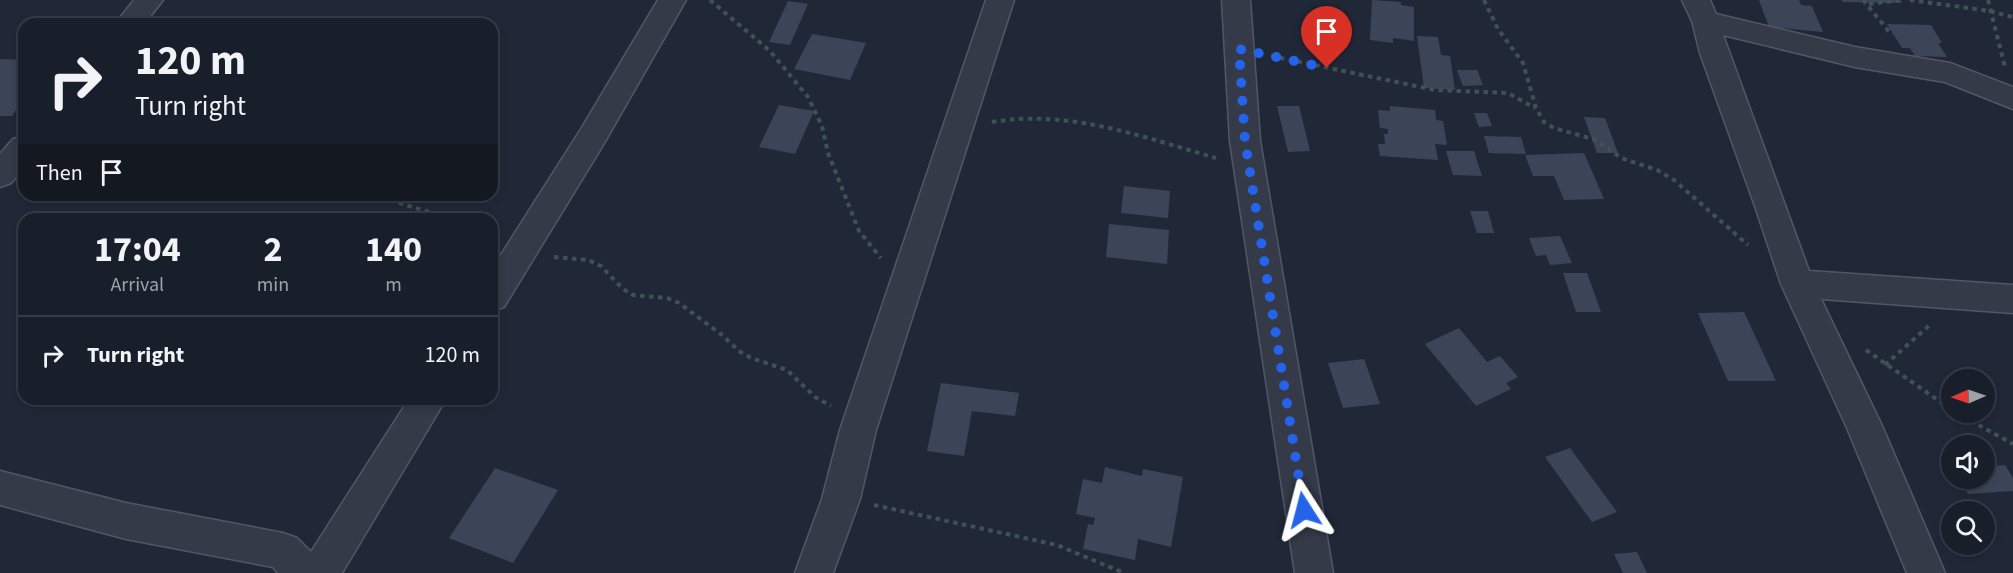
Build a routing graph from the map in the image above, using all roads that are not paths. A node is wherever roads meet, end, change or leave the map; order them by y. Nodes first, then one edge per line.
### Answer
1 (149, 0) edge
2 (672, 0) edge
3 (1000, 0) edge
4 (1236, 0) edge
5 (1701, 10) edge
6 (134, 18) edge
7 (2007, 92) edge
8 (18, 154) edge
9 (0, 175) edge
10 (1797, 284) junction
11 (498, 287) edge
12 (2013, 299) edge
13 (424, 405) edge
14 (0, 488) edge
15 (300, 573) edge
16 (320, 573) edge
17 (814, 573) edge
18 (1314, 573) edge
19 (1926, 573) edge

1 - 6 street
2 - 11 street
3 - 17 street
4 - 18 street
5 - 7 street
5 - 10 street
8 - 9 street
10 - 12 street
10 - 19 street
13 - 16 street
14 - 15 street

